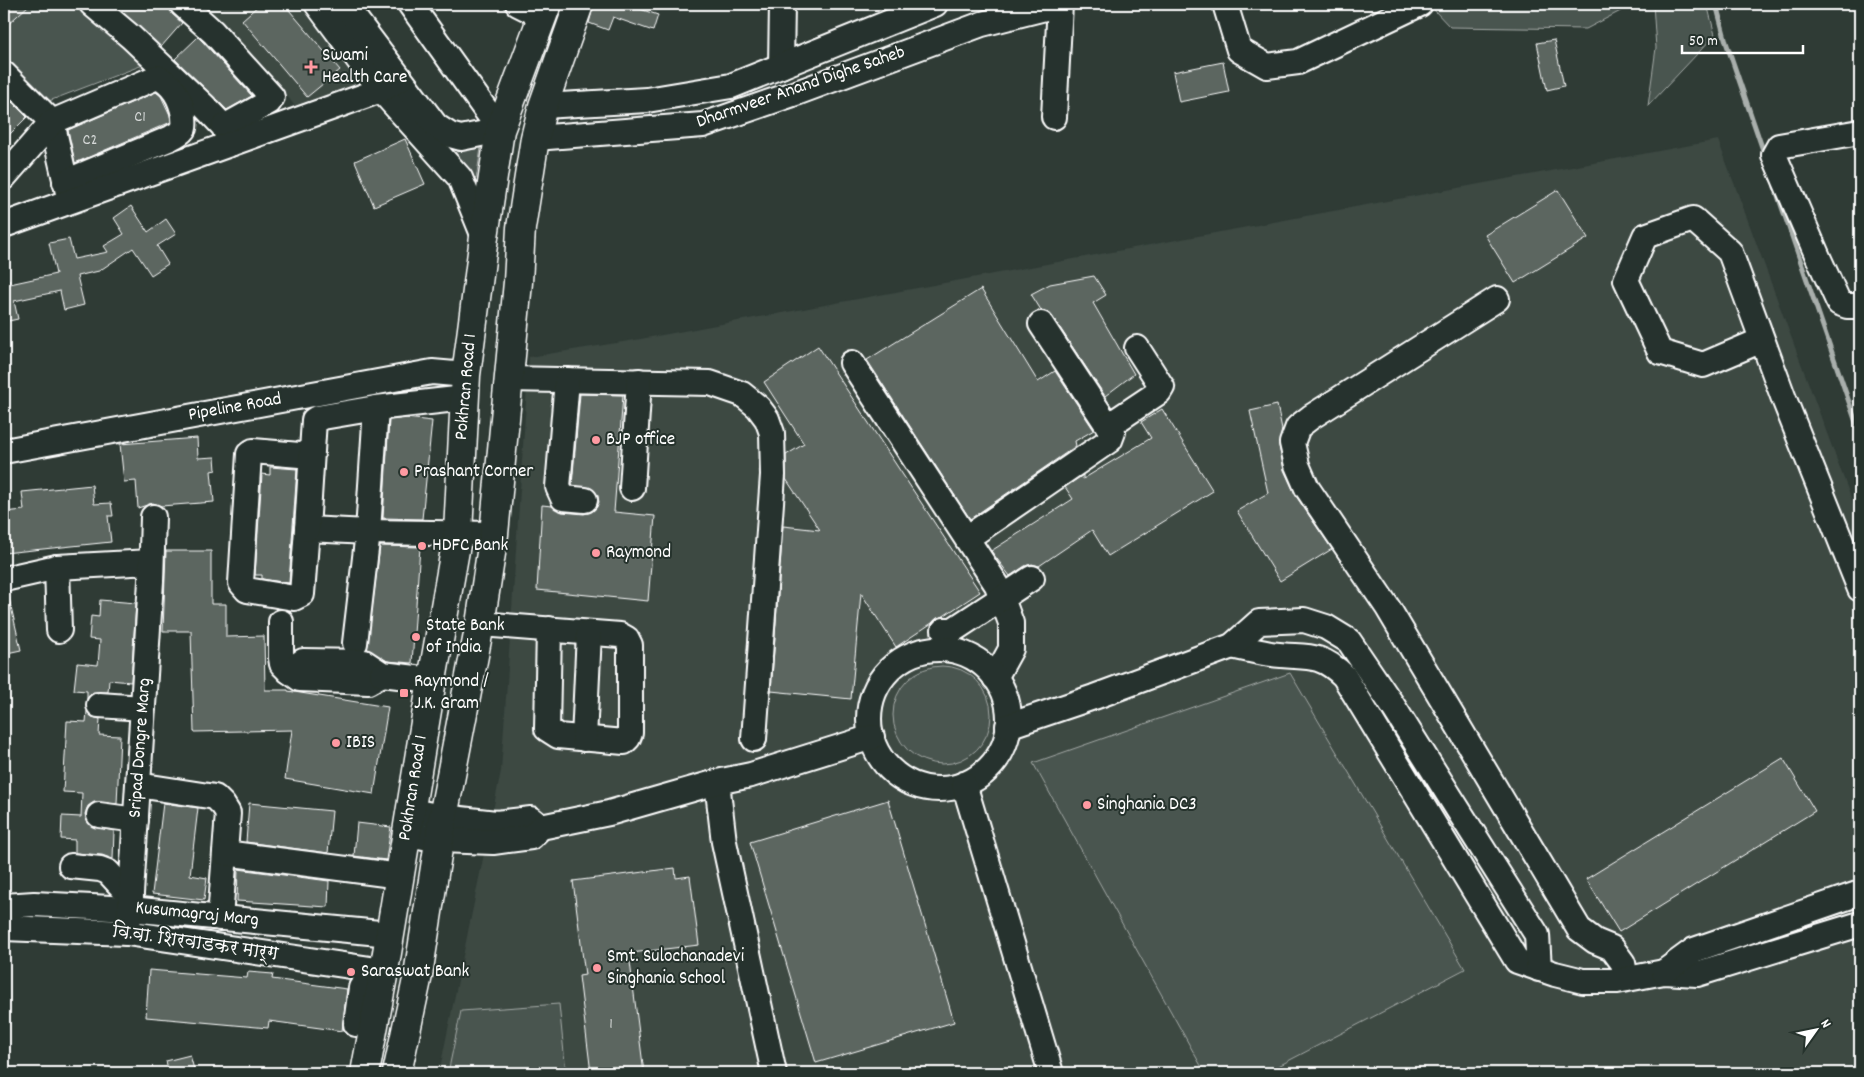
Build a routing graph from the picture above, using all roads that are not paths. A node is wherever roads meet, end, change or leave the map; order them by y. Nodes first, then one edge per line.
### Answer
1 (92, 4) edge
2 (182, 4) edge
3 (317, 4) edge
4 (344, 4) edge
5 (410, 4) edge
6 (518, 4) edge
7 (579, 4) edge
8 (782, 4) edge
9 (935, 4) edge
10 (1060, 4) edge
11 (1225, 4) edge
12 (1420, 4) edge
13 (545, 10) edge
14 (781, 66) junction
15 (4, 74) edge
16 (390, 84) junction
17 (543, 106) junction
18 (1054, 116) dead end
19 (52, 122) junction
20 (500, 130) junction
21 (1860, 132) edge
22 (227, 136) junction
23 (535, 138) junction
24 (4, 177) edge
25 (68, 192) junction
26 (4, 225) edge
27 (484, 237) junction
28 (1497, 299) dead end
29 (1860, 306) edge
30 (1041, 324) dead end
31 (1762, 340) junction
32 (1137, 348) dead end
33 (852, 363) dead end
34 (509, 368) junction
35 (466, 379) junction
36 (567, 380) junction
37 (639, 381) junction
38 (376, 408) junction
39 (1108, 426) junction
40 (4, 451) edge
41 (311, 456) junction
42 (632, 488) dead end
43 (585, 500) dead end
44 (153, 517) dead end
45 (307, 529) junction
46 (368, 532) junction
47 (458, 532) junction
48 (494, 534) junction
49 (966, 538) junction
50 (150, 562) junction
51 (57, 567) junction
52 (1032, 578) dead end
53 (4, 579) edge
54 (1860, 589) edge
55 (1002, 598) junction
56 (281, 622) dead end
57 (480, 624) junction
58 (548, 629) junction
59 (59, 630) dead end
60 (944, 630) dead end
61 (589, 633) junction
62 (355, 643) dead end
63 (1232, 646) junction
64 (995, 678) junction
65 (432, 680) junction
66 (99, 705) dead end
67 (143, 708) junction
68 (1008, 726) junction
69 (872, 737) junction
70 (584, 739) junction
71 (754, 740) dead end
72 (717, 782) junction
73 (964, 784) junction
74 (138, 785) junction
75 (99, 815) dead end
76 (136, 820) junction
77 (409, 823) junction
78 (441, 828) junction
79 (225, 853) junction
80 (71, 866) dead end
81 (400, 876) junction
82 (1860, 893) edge
83 (131, 903) junction
84 (4, 906) edge
85 (220, 918) junction
86 (1860, 924) edge
87 (4, 928) edge
88 (127, 933) junction
89 (390, 934) junction
90 (1539, 968) junction
91 (384, 971) junction
92 (1664, 972) junction
93 (1626, 979) junction
94 (361, 988) dead end
95 (360, 1025) junction
96 (365, 1073) edge
97 (397, 1073) edge
98 (774, 1073) edge
99 (1051, 1073) edge

1 - 22 street
2 - 22 street
3 - 16 street
4 - 16 street
5 - 20 street
6 - 13 street
7 - 17 main road, Pokhran Road 1
8 - 14 street
9 - 14 street, Dharmveer Anand Dighe Saheb
10 - 18 street
10 - 23 street, Dharmveer Anand Dighe Saheb
11 - 12 street
13 - 20 main road, Pokhran Road 1
14 - 17 street, Dharmveer Anand Dighe Saheb
15 - 19 street
16 - 20 street
16 - 22 street
16 - 27 street
17 - 23 main road, Pokhran Road 1
19 - 24 street
19 - 25 street
19 - 25 street
20 - 27 main road, Pokhran Road 1
21 - 29 street
22 - 25 street
23 - 34 main road, Pokhran Road 1
25 - 26 street
27 - 35 main road, Pokhran Road 1
28 - 93 street
30 - 39 street
31 - 31 street
31 - 54 street
32 - 39 street
33 - 49 street
34 - 36 street
34 - 48 main road, Pokhran Road 1
35 - 38 street
35 - 40 street, Pipeline Road
35 - 47 main road, Pokhran Road 1
36 - 37 street
36 - 43 street
37 - 42 street
37 - 71 street
38 - 41 street
38 - 46 street
39 - 49 street
41 - 45 street
41 - 45 street
44 - 50 street, Sripad Dongre Marg
45 - 46 street
46 - 47 street
46 - 62 street
47 - 48 street
47 - 65 main road, Pokhran Road 1
48 - 57 main road, Pokhran Road 1
49 - 55 street
50 - 51 street
50 - 67 street, Sripad Dongre Marg
51 - 53 street
51 - 59 street
52 - 55 street
55 - 60 street
55 - 64 street
56 - 65 street
57 - 58 street
57 - 78 main road, Pokhran Road 1
58 - 61 street
58 - 70 street
61 - 70 street
61 - 70 street
63 - 68 street
63 - 90 street
63 - 90 street
64 - 68 street
64 - 69 street
65 - 77 main road, Pokhran Road 1
66 - 67 street
67 - 74 street, Sripad Dongre Marg
68 - 73 street
69 - 72 street
69 - 73 street
72 - 78 street
72 - 98 street
73 - 99 street
74 - 76 street, Sripad Dongre Marg
74 - 79 street
75 - 76 street
76 - 83 street, Sripad Dongre Marg
77 - 78 street
77 - 81 main road, Pokhran Road 1
78 - 97 main road, Pokhran Road 1
79 - 81 street
79 - 85 street
80 - 83 street
81 - 89 main road, Pokhran Road 1
82 - 92 street
83 - 84 street, Kusumagraj Marg
83 - 85 street, Kusumagraj Marg
83 - 88 street, Sripad Dongre Marg
85 - 89 street, Kusumagraj Marg
86 - 92 street
87 - 88 street, वि.वा. शिरवाडकर मार्ग
88 - 91 street, वि.वा. शिरवाडकर मार्ग
89 - 91 main road, Pokhran Road 1
90 - 93 street
91 - 95 main road, Pokhran Road 1
92 - 93 street
94 - 95 street
95 - 96 main road, Pokhran Road 1

